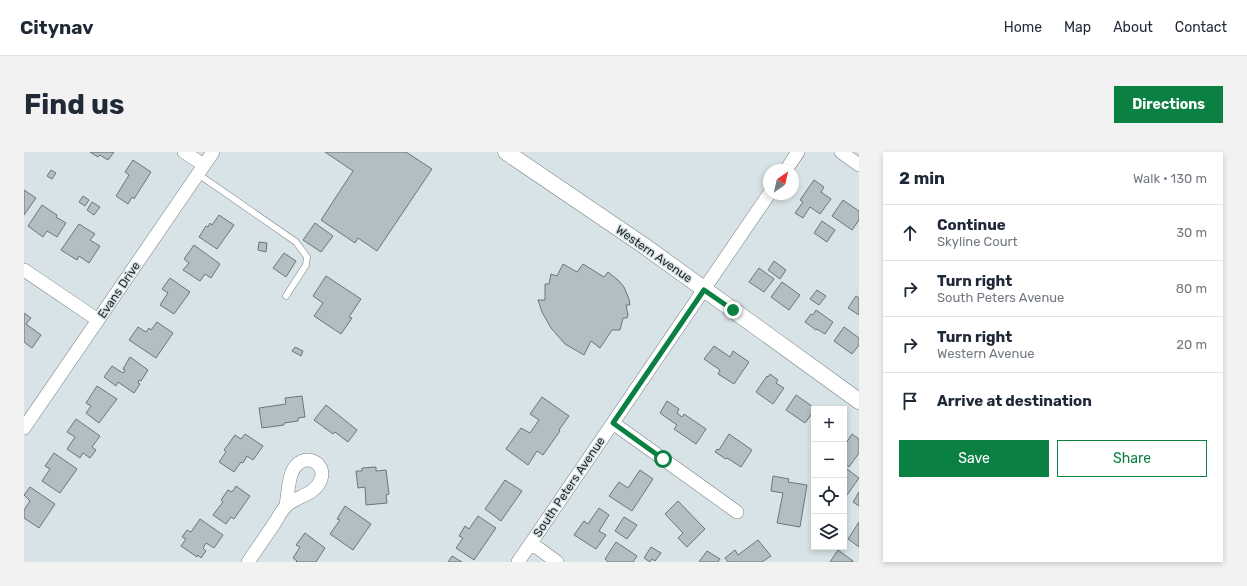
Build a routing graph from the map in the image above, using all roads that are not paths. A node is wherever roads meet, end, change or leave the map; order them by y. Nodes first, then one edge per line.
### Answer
1 (184, 152) edge
2 (213, 152) edge
3 (506, 152) edge
4 (798, 152) edge
5 (840, 152) edge
6 (790, 164) edge
7 (859, 165) edge
8 (201, 170) junction
9 (765, 200) edge
10 (24, 270) edge
11 (704, 290) junction
12 (286, 296) dead end
13 (98, 320) junction
14 (859, 401) edge
15 (613, 423) junction
16 (24, 428) edge
17 (286, 505) dead end
18 (737, 512) dead end
19 (531, 543) junction
20 (248, 562) edge
21 (518, 562) edge
22 (557, 562) edge

1 - 8 street
2 - 8 street, Evans Drive
3 - 11 street, Western Avenue
4 - 6 street
5 - 7 street
8 - 12 lane
8 - 13 street, Evans Drive
9 - 11 street, South Peters Avenue
10 - 13 street
11 - 14 street, Western Avenue
11 - 15 street, South Peters Avenue
13 - 16 street, Evans Drive
15 - 18 street
15 - 19 street, South Peters Avenue
17 - 20 street
19 - 21 street, South Peters Avenue
19 - 22 street

